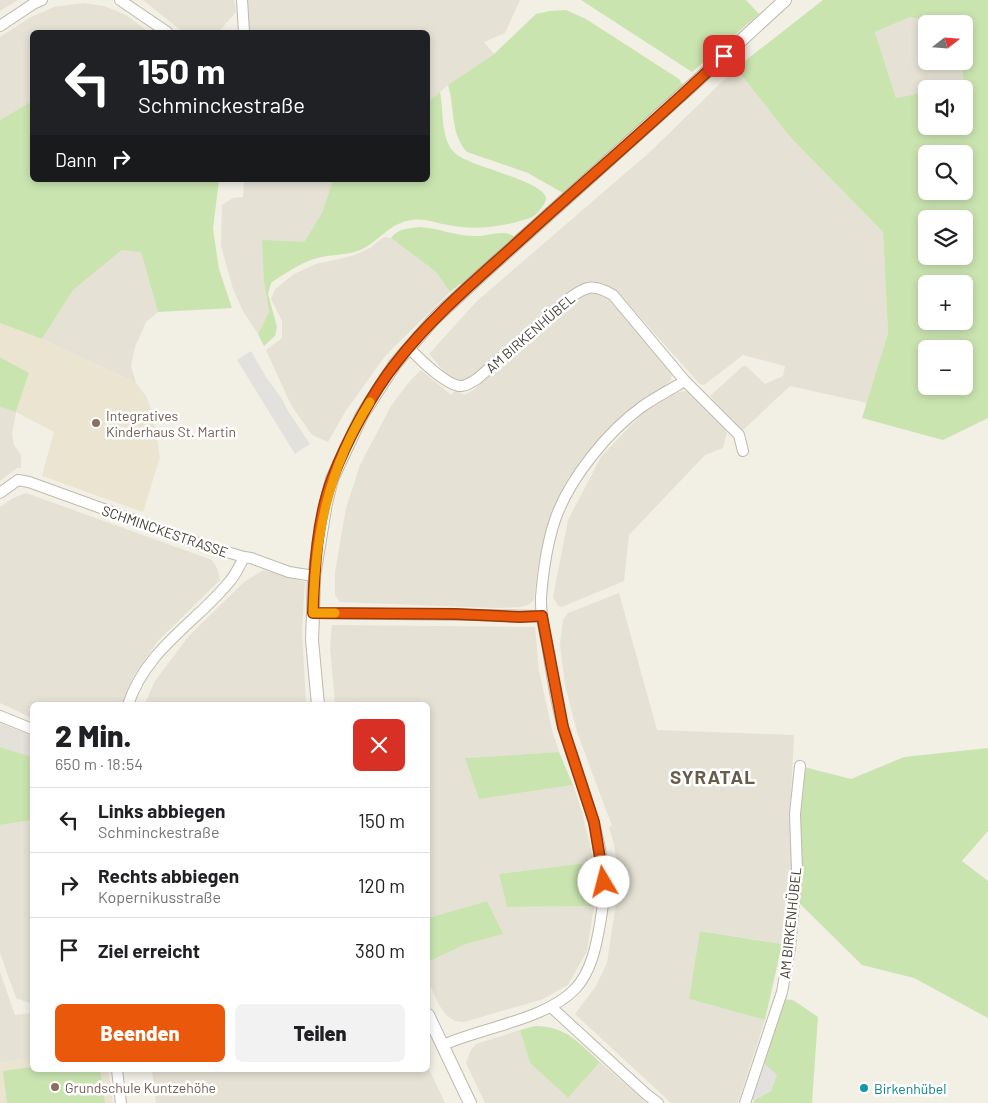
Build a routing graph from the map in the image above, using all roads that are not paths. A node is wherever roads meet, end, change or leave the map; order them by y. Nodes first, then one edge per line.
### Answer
1 (42, 0) edge
2 (120, 0) edge
3 (242, 0) edge
4 (785, 0) edge
5 (0, 26) edge
6 (164, 30) edge
7 (244, 30) edge
8 (409, 348) junction
9 (685, 380) junction
10 (743, 451) dead end
11 (0, 493) edge
12 (244, 557) junction
13 (314, 576) junction
14 (313, 613) junction
15 (542, 616) junction
16 (129, 702) edge
17 (318, 702) edge
18 (0, 716) edge
19 (30, 727) edge
20 (800, 766) dead end
21 (551, 1007) junction
22 (430, 1018) edge
23 (443, 1045) junction
24 (117, 1072) edge
25 (121, 1103) edge
26 (470, 1103) edge
27 (658, 1103) edge
28 (745, 1103) edge

1 - 5 street
2 - 6 street
3 - 7 street
4 - 8 street
8 - 9 street, AM BIRKENHÜBEL
8 - 13 street
9 - 10 street, AM BIRKENHÜBEL
9 - 15 street
11 - 12 street, SCHMINCKESTRASSE
12 - 13 street, SCHMINCKESTRASSE
12 - 16 street
13 - 14 street
14 - 15 street
14 - 17 street
15 - 21 street
18 - 19 street
20 - 28 street, AM BIRKENHÜBEL
21 - 23 street
21 - 27 street
22 - 23 street
23 - 26 street
24 - 25 street

